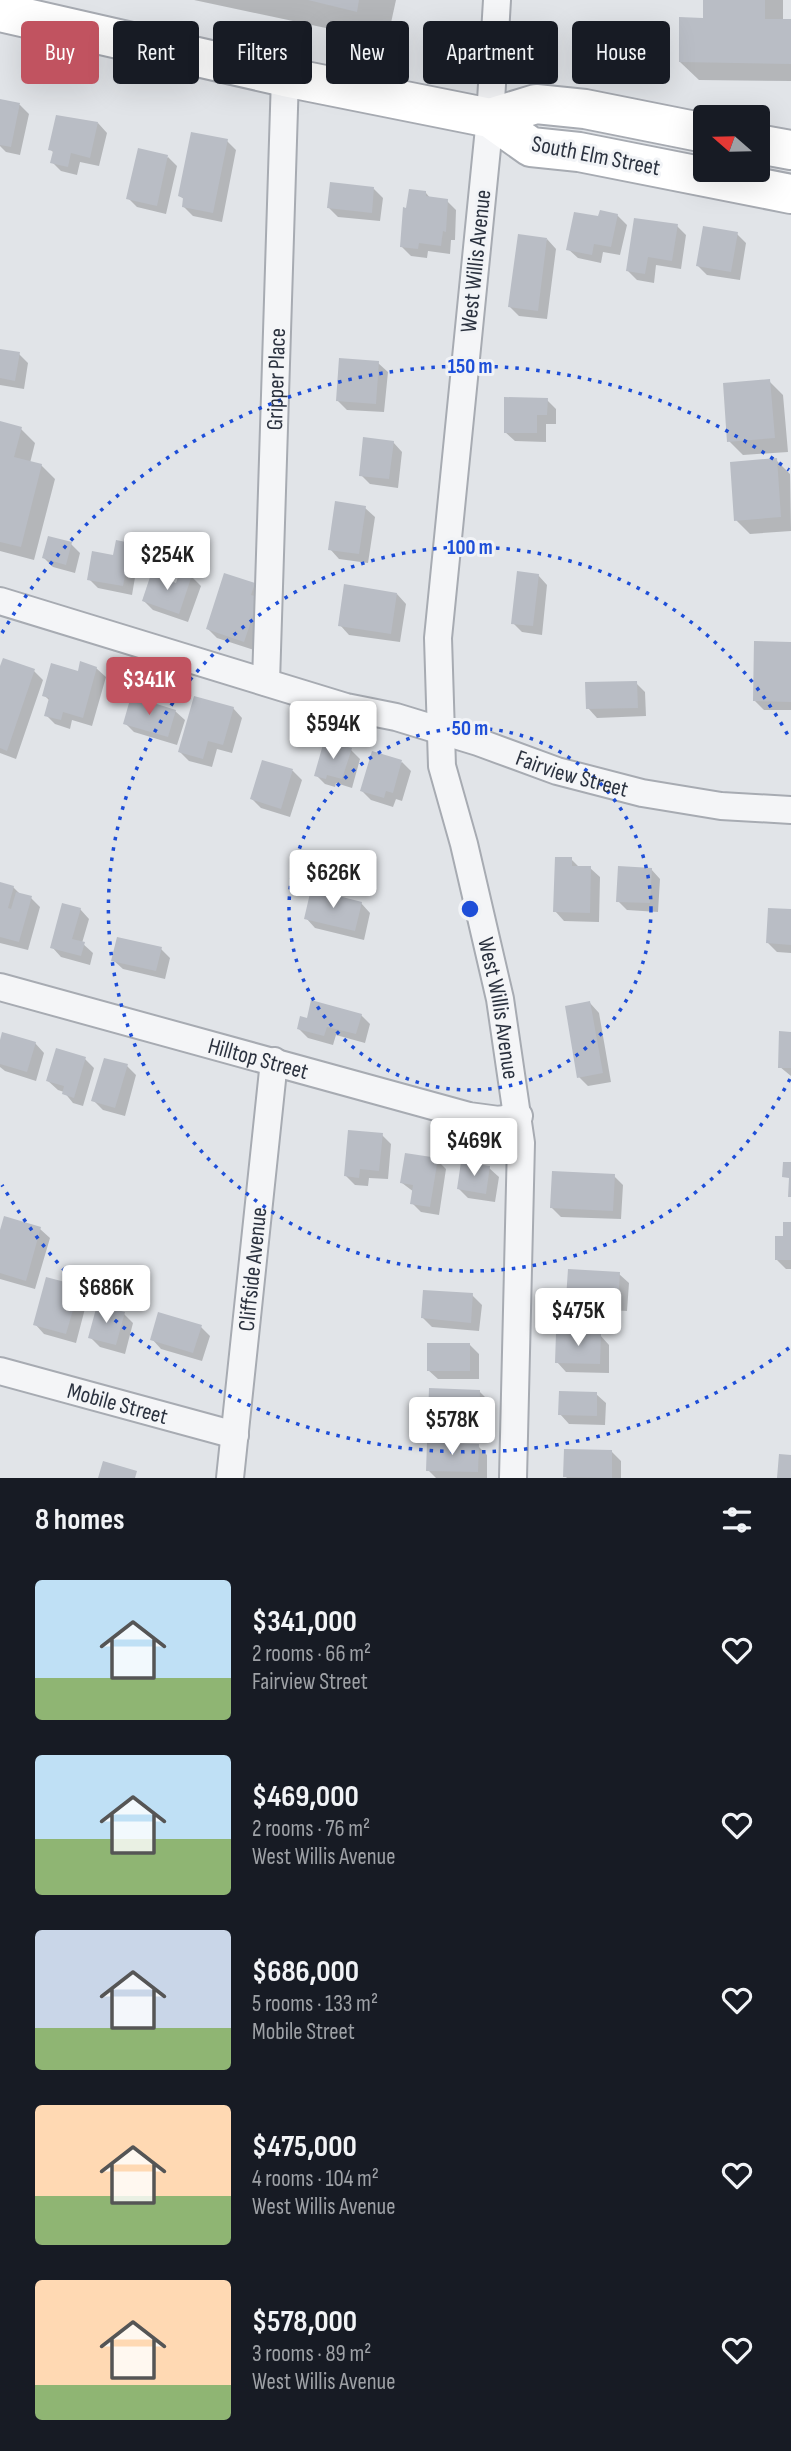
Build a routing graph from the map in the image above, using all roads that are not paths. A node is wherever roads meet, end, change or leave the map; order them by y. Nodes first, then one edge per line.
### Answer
1 (497, 0) edge
2 (0, 12) edge
3 (213, 61) edge
4 (312, 83) edge
5 (285, 84) edge
6 (489, 118) junction
7 (693, 131) edge
8 (770, 146) edge
9 (791, 150) edge
10 (791, 194) edge
11 (0, 601) edge
12 (266, 682) junction
13 (440, 731) junction
14 (791, 810) edge
15 (0, 986) edge
16 (274, 1061) junction
17 (519, 1116) junction
18 (0, 1371) edge
19 (235, 1435) junction
20 (230, 1478) edge
21 (513, 1478) edge

1 - 6 street, West Willis Avenue
2 - 3 street, South Elm Street
4 - 6 street, South Elm Street
5 - 12 street, Gripper Place
6 - 7 street, South Elm Street
6 - 10 street, South Elm Street
6 - 13 street, West Willis Avenue
8 - 9 street
11 - 12 street, Fairview Street
12 - 13 street, Fairview Street
13 - 14 street, Fairview Street
13 - 17 street, West Willis Avenue
15 - 16 street, Hilltop Street
16 - 17 street, Hilltop Street
16 - 19 street, Cliffside Avenue
17 - 21 street, West Willis Avenue
18 - 19 street, Mobile Street
19 - 20 street, Cliffside Avenue

